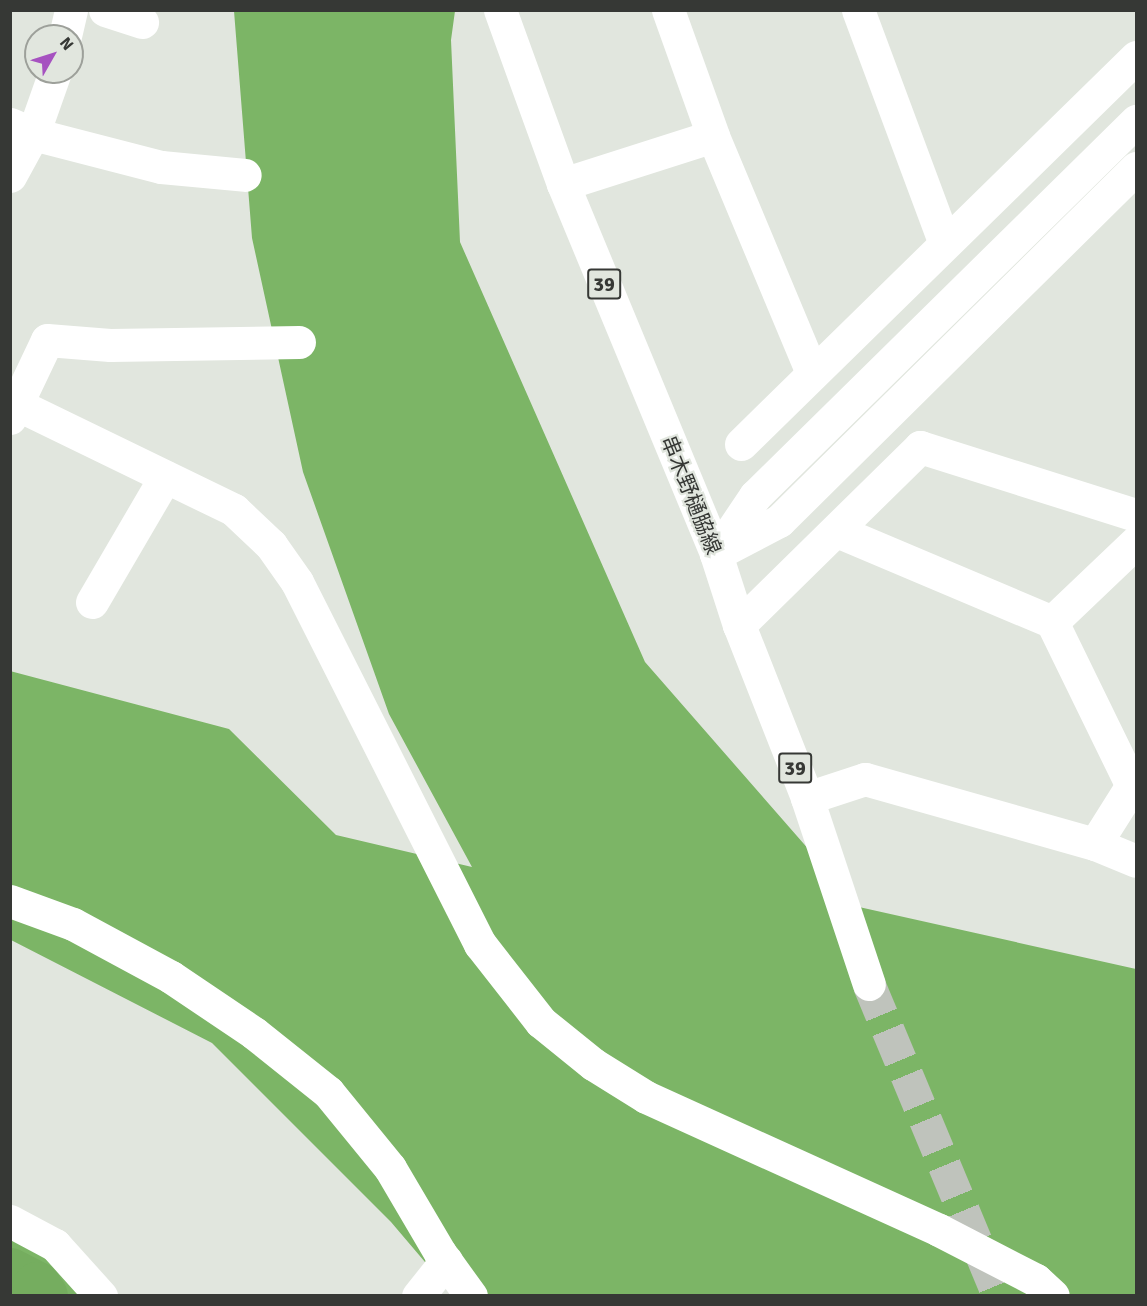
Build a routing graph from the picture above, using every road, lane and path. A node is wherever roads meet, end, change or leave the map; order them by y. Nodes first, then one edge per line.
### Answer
1 (105, 10) edge
2 (500, 10) edge
3 (668, 10) edge
4 (858, 10) edge
5 (142, 22) dead end
6 (1137, 57) edge
7 (48, 84) edge
8 (1137, 121) edge
9 (22, 129) edge
10 (713, 136) junction
11 (1137, 168) edge
12 (245, 175) dead end
13 (10, 176) edge
14 (563, 184) junction
15 (944, 241) junction
16 (299, 342) dead end
17 (812, 373) junction
18 (13, 408) edge
19 (741, 444) dead end
20 (165, 477) junction
21 (1137, 515) edge
22 (837, 531) junction
23 (1137, 542) edge
24 (716, 554) junction
25 (92, 602) dead end
26 (1052, 622) junction
27 (739, 625) junction
28 (1134, 781) edge
29 (807, 798) junction
30 (1095, 843) junction
31 (1137, 861) edge
32 (10, 901) edge
33 (870, 984) tunnel mouth
34 (10, 1221) edge
35 (446, 1261) junction
36 (101, 1296) edge
37 (418, 1296) edge
38 (471, 1296) edge
39 (1053, 1296) edge

1 - 5 main road
2 - 14 main road, 串木野樋脇線 / 39
3 - 10 main road
4 - 15 main road
6 - 15 main road
7 - 9 main road
8 - 24 main road
9 - 12 main road
9 - 13 main road
10 - 14 main road
10 - 17 main road
11 - 24 main road
14 - 24 main road, 串木野樋脇線 / 39
15 - 17 main road
16 - 18 main road
17 - 19 main road
18 - 20 main road
20 - 25 main road
20 - 39 main road
21 - 22 main road
22 - 26 main road
22 - 27 main road
23 - 26 main road
24 - 27 main road, 串木野樋脇線 / 39
26 - 28 main road
27 - 29 main road, 串木野樋脇線 / 39
28 - 30 main road
29 - 30 main road
29 - 33 main road, 串木野樋脇線 / 39
30 - 31 main road
32 - 35 main road
34 - 36 main road
35 - 37 main road
35 - 38 main road

